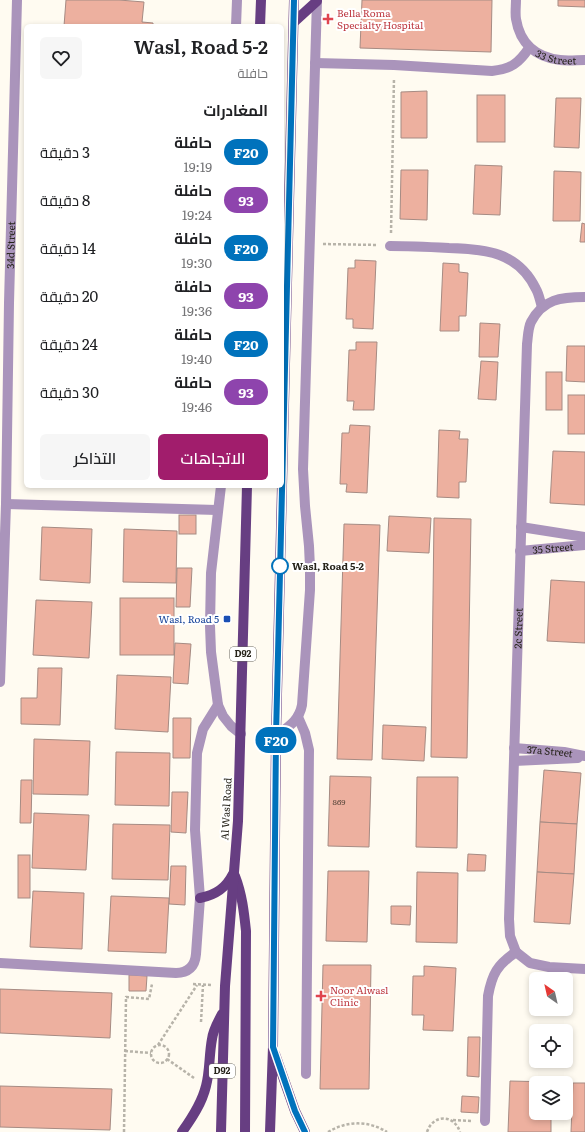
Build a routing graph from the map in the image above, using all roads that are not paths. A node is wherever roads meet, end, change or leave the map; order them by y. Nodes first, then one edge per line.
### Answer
1 (17, 0) edge
2 (237, 0) edge
3 (261, 0) edge
4 (294, 0) edge
5 (317, 0) edge
6 (516, 0) edge
7 (294, 22) junction
8 (236, 24) edge
9 (260, 24) edge
10 (529, 48) junction
11 (585, 60) edge
12 (315, 63) junction
13 (390, 246) road end
14 (585, 297) edge
15 (4, 302) edge
16 (542, 307) junction
17 (284, 409) edge
18 (220, 488) edge
19 (247, 488) edge
20 (282, 488) edge
21 (6, 504) junction
22 (218, 510) junction
23 (521, 527) junction
24 (585, 537) edge
25 (585, 545) edge
26 (520, 551) junction
27 (0, 682) edge
28 (218, 705) junction
29 (298, 717) junction
30 (241, 734) junction
31 (276, 736) junction
32 (514, 748) junction
33 (585, 756) edge
34 (514, 761) junction
35 (234, 872) junction
36 (200, 898) junction
37 (516, 952) junction
38 (0, 963) edge
39 (585, 969) edge
40 (224, 1010) junction
41 (273, 1047) junction
42 (306, 1074) dead end
43 (485, 1121) road end
44 (182, 1132) edge
45 (220, 1132) edge
46 (245, 1132) edge
47 (270, 1132) edge
48 (305, 1132) edge

1 - 15 street, 34d Street
2 - 8 street
3 - 9 main road
4 - 7 main road
5 - 7 main road
5 - 12 street
6 - 10 street
7 - 17 main road
10 - 11 street, 33 Street
10 - 12 street
12 - 29 street
13 - 16 street
14 - 16 street
15 - 21 street, 34d Street
16 - 23 street, 2c Street
18 - 22 street
19 - 30 main road, Al Wasl Road / D92
20 - 31 main road
21 - 22 street
21 - 27 street, 34d Street
22 - 28 street
23 - 24 street, 35 Street
23 - 26 street, 2c Street
25 - 26 street, 35 Street
26 - 32 street, 2c Street
28 - 30 street
28 - 36 street
29 - 31 street
29 - 42 street
30 - 35 main road, Al Wasl Road / D92
31 - 41 main road
32 - 33 street, 37a Street
32 - 34 street, 2c Street
33 - 34 street, 37a Street
34 - 37 street, 2c Street
35 - 36 main road
35 - 40 main road, Al Wasl Road / D92
35 - 46 main road
36 - 38 street
37 - 39 street
37 - 43 street
40 - 44 main road
40 - 45 main road, Al Wasl Road / D92
41 - 47 main road
41 - 48 main road

